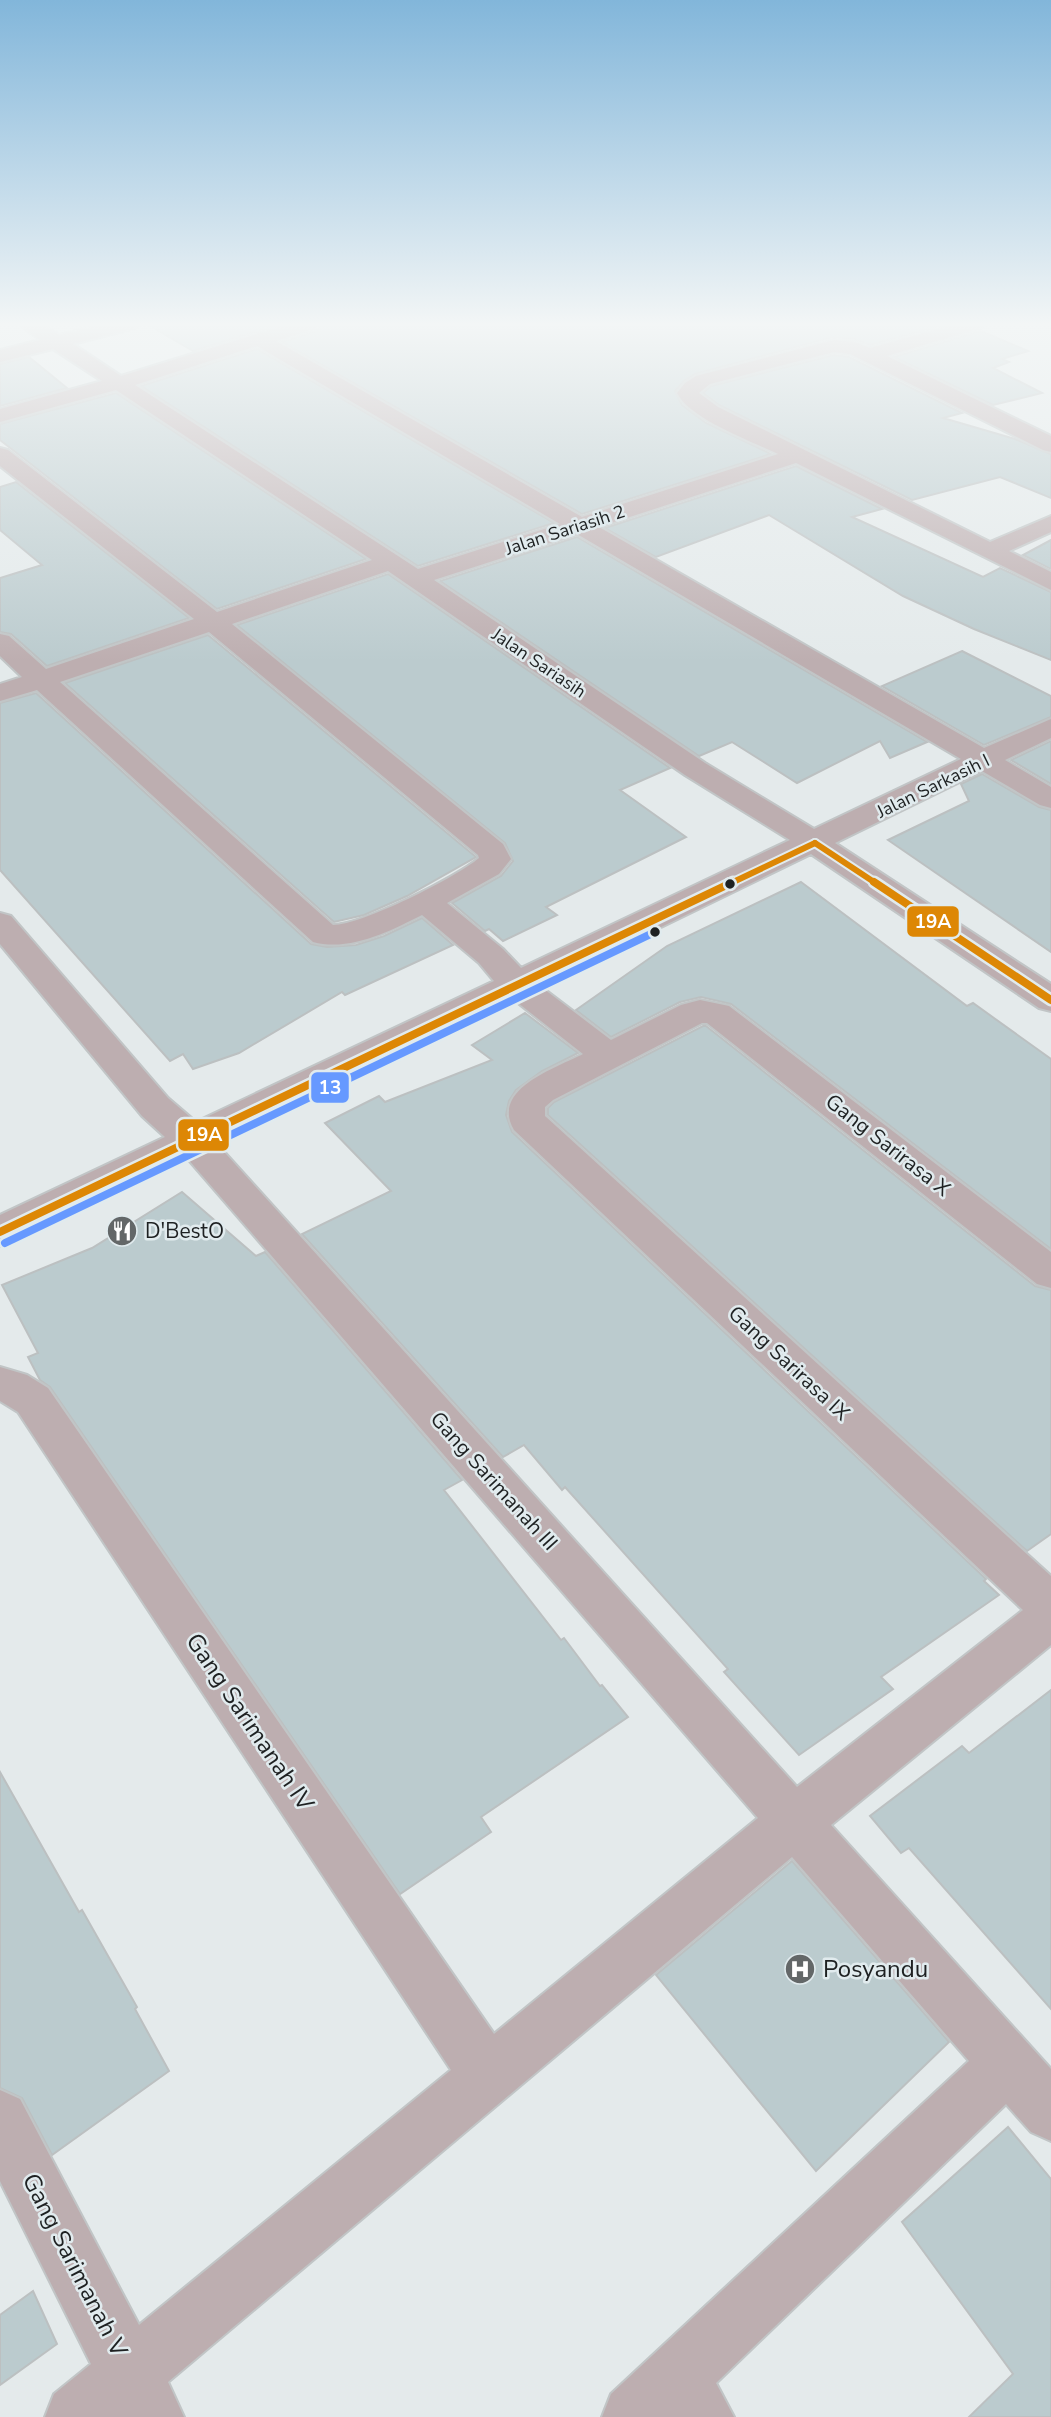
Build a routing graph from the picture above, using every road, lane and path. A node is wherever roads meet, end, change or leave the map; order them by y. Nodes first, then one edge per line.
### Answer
1 (201, 437) edge
2 (428, 437) edge
3 (758, 437) edge
4 (0, 455) edge
5 (796, 456) junction
6 (1051, 523) edge
7 (582, 525) junction
8 (990, 551) junction
9 (403, 570) junction
10 (1051, 582) edge
11 (211, 620) junction
12 (0, 642) edge
13 (40, 680) junction
14 (0, 693) edge
15 (1051, 727) edge
16 (985, 761) junction
17 (1051, 799) edge
18 (815, 843) junction
19 (426, 902) junction
20 (0, 923) edge
21 (517, 985) junction
22 (1051, 1000) edge
23 (610, 1057) junction
24 (192, 1140) junction
25 (0, 1232) edge
26 (1051, 1273) edge
27 (0, 1384) edge
28 (1051, 1606) edge
29 (1051, 1616) edge
30 (795, 1821) junction
31 (1008, 2063) junction
32 (488, 2075) junction
33 (1051, 2112) edge
34 (0, 2119) edge
35 (142, 2395) edge
36 (671, 2405) edge
37 (77, 2417) edge

1 - 9 street, Jalan Sariasih
2 - 7 street
3 - 5 street
4 - 11 street
5 - 7 street, Jalan Sariasih 2
5 - 8 street
6 - 8 street
7 - 9 street, Jalan Sariasih 2
7 - 16 street
8 - 10 street
9 - 11 street, Jalan Sariasih 2
9 - 18 street, Jalan Sariasih
11 - 13 street, Jalan Sariasih 2
11 - 19 street
12 - 13 street
13 - 14 street, Jalan Sariasih 2
13 - 19 street
15 - 16 street, Jalan Sarkasih I
16 - 17 street
16 - 18 street, Jalan Sarkasih I
18 - 21 street, Jalan Sarkasih I
18 - 22 street, Jalan Sariasih
19 - 21 street
20 - 24 street, Gang Sarimanah III
21 - 23 street
21 - 24 street, Jalan Sarkasih I
23 - 26 street, Gang Sarirasa X
23 - 28 street, Gang Sarirasa IX
24 - 25 street, Jalan Sarkasih I
24 - 30 street, Gang Sarimanah III
27 - 32 street, Gang Sarimanah IV
29 - 30 street
30 - 31 street, Gang Sarimanah III
30 - 32 street
31 - 33 street, Gang Sarimanah III
31 - 36 street
32 - 35 street
34 - 35 street, Gang Sarimanah V
35 - 37 street

